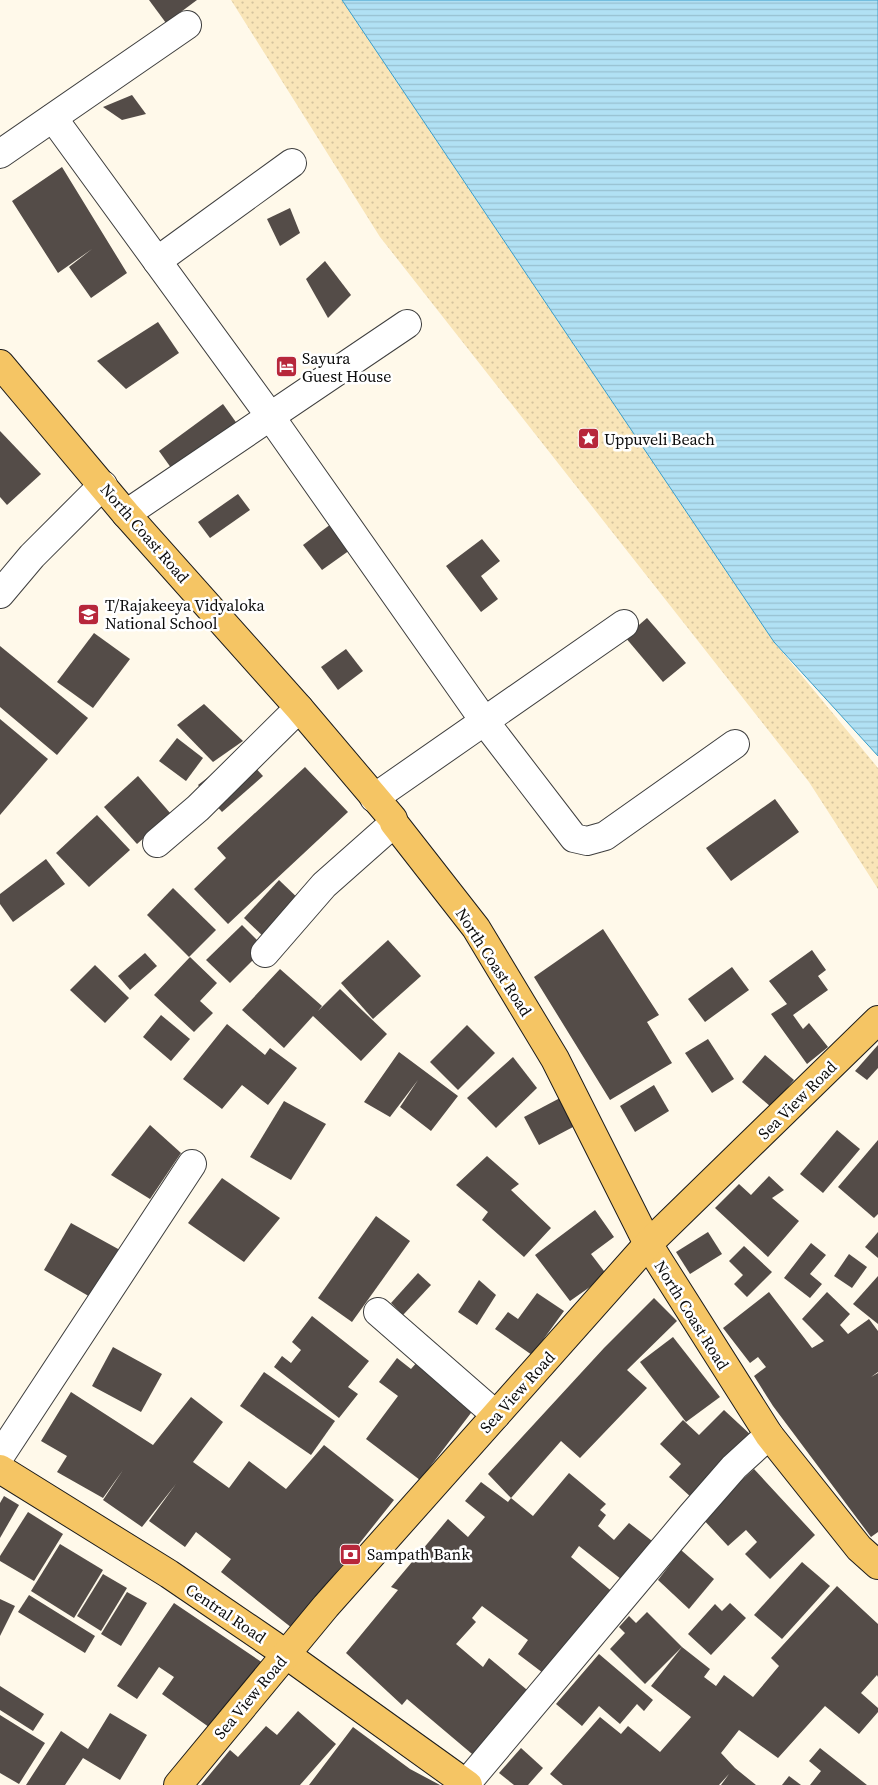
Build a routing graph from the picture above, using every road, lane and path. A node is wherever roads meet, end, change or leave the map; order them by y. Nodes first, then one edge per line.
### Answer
1 (187, 25) dead end
2 (53, 118) junction
3 (0, 154) edge
4 (292, 163) dead end
5 (157, 261) junction
6 (406, 324) dead end
7 (0, 364) edge
8 (270, 416) junction
9 (103, 485) junction
10 (126, 514) junction
11 (0, 594) edge
12 (624, 624) dead end
13 (299, 708) junction
14 (485, 722) junction
15 (735, 744) dead end
16 (374, 798) junction
17 (394, 823) junction
18 (157, 843) dead end
19 (265, 953) dead end
20 (878, 1020) edge
21 (192, 1164) dead end
22 (648, 1244) junction
23 (378, 1312) dead end
24 (496, 1415) junction
25 (769, 1435) junction
26 (0, 1456) edge
27 (0, 1469) edge
28 (878, 1565) edge
29 (286, 1654) junction
30 (467, 1784) edge
31 (178, 1785) edge

1 - 2 street
2 - 3 street
2 - 5 street
4 - 5 street
5 - 8 street
6 - 8 street
7 - 9 main road, North Coast Road
8 - 10 street
8 - 14 street
9 - 10 main road, North Coast Road
9 - 11 street
10 - 13 main road, North Coast Road
12 - 14 street
13 - 16 main road, North Coast Road
13 - 18 street
14 - 15 street
14 - 16 street
16 - 17 main road, North Coast Road
17 - 19 street
17 - 22 main road, North Coast Road
20 - 22 main road, Sea View Road
21 - 26 street
22 - 24 main road, Sea View Road
22 - 25 main road, North Coast Road
23 - 24 street
24 - 29 main road, Sea View Road
25 - 28 main road, North Coast Road
25 - 30 street
27 - 29 main road, Central Road
29 - 30 main road, Central Road
29 - 31 main road, Sea View Road

